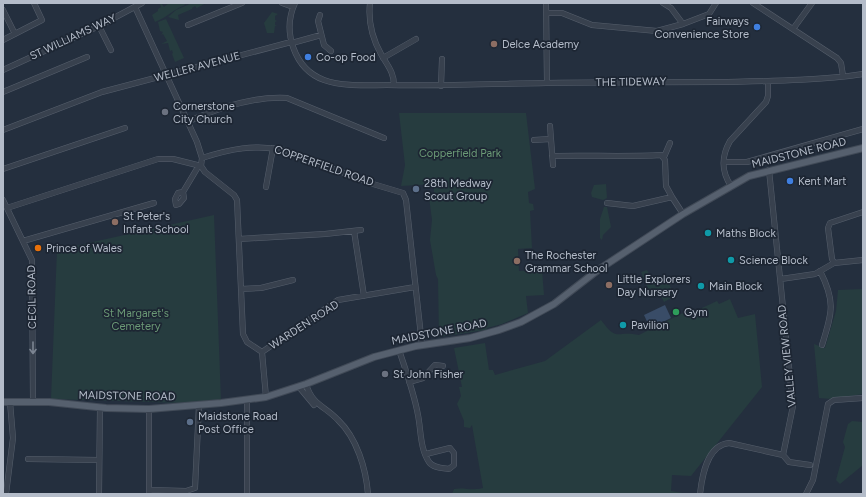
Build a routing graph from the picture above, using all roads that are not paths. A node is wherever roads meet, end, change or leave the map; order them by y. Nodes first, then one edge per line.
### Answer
1 (34, 3) edge
2 (142, 3) edge
3 (242, 3) edge
4 (282, 3) edge
5 (370, 3) edge
6 (546, 3) edge
7 (663, 3) edge
8 (716, 3) edge
9 (753, 3) edge
10 (812, 3) edge
11 (294, 5) edge
12 (136, 7) junction
13 (3, 10) edge
14 (546, 13) junction
15 (320, 15) dead end
16 (683, 24) junction
17 (188, 25) dead end
18 (99, 26) junction
19 (793, 29) junction
20 (15, 34) junction
21 (322, 35) junction
22 (416, 39) dead end
23 (3, 40) edge
24 (291, 43) junction
25 (111, 50) dead end
26 (331, 52) dead end
27 (87, 57) dead end
28 (383, 58) junction
29 (442, 59) dead end
30 (3, 70) edge
31 (863, 74) edge
32 (167, 75) junction
33 (843, 76) junction
34 (768, 81) junction
35 (547, 83) junction
36 (397, 86) junction
37 (441, 86) junction
38 (3, 92) edge
39 (187, 122) junction
40 (550, 126) dead end
41 (125, 128) dead end
42 (863, 129) edge
43 (3, 130) edge
44 (384, 138) dead end
45 (550, 139) junction
46 (534, 140) dead end
47 (670, 143) dead end
48 (273, 148) junction
49 (863, 148) edge
50 (552, 156) junction
51 (664, 157) junction
52 (202, 158) junction
53 (724, 162) junction
54 (553, 165) dead end
55 (199, 167) junction
56 (3, 169) edge
57 (769, 170) junction
58 (731, 186) junction
59 (266, 187) dead end
60 (183, 192) dead end
61 (672, 197) junction
62 (3, 200) edge
63 (154, 203) dead end
64 (607, 203) dead end
65 (7, 208) junction
66 (863, 212) edge
67 (683, 214) junction
68 (361, 230) dead end
69 (354, 231) junction
70 (239, 239) junction
71 (23, 242) junction
72 (863, 260) edge
73 (834, 263) junction
74 (820, 271) junction
75 (781, 279) junction
76 (293, 280) dead end
77 (415, 288) junction
78 (241, 289) junction
79 (364, 296) junction
80 (422, 345) junction
81 (822, 345) dead end
82 (399, 350) junction
83 (262, 352) junction
84 (443, 366) dead end
85 (409, 382) junction
86 (306, 384) junction
87 (299, 387) junction
88 (266, 398) junction
89 (863, 398) edge
90 (247, 400) junction
91 (3, 402) edge
92 (10, 402) junction
93 (33, 402) junction
94 (199, 405) junction
95 (319, 405) junction
96 (100, 407) junction
97 (149, 408) junction
98 (426, 454) junction
99 (784, 455) junction
100 (28, 459) dead end
101 (99, 460) junction
102 (810, 465) dead end
103 (149, 492) edge
104 (6, 494) edge
105 (99, 494) edge
106 (247, 494) edge
107 (368, 494) edge
108 (700, 494) edge
109 (806, 494) edge

1 - 20 street
2 - 12 street, ST WILLIAMS WAY
3 - 17 street
4 - 11 street
5 - 28 street
6 - 14 street
7 - 16 street
8 - 16 street
9 - 19 street
10 - 19 street
11 - 24 street
12 - 18 street, ST WILLIAMS WAY
12 - 32 street
13 - 20 street
14 - 16 street
14 - 35 street
15 - 21 street
18 - 25 street
18 - 30 street, ST WILLIAMS WAY
19 - 33 street
20 - 23 street
21 - 24 street, WELLER AVENUE
21 - 26 street
22 - 28 street
24 - 32 street, WELLER AVENUE
24 - 36 street, THE TIDEWAY
27 - 38 street
28 - 36 street
29 - 37 street
31 - 33 street, THE TIDEWAY
32 - 39 street
32 - 43 street, WELLER AVENUE
33 - 34 street, THE TIDEWAY
34 - 35 street, THE TIDEWAY
34 - 53 street
35 - 37 street, THE TIDEWAY
36 - 37 street, THE TIDEWAY
39 - 44 street
39 - 52 street
40 - 45 street
41 - 56 street
42 - 53 street, MAIDSTONE ROAD
45 - 46 street
45 - 50 street
47 - 51 street
48 - 52 street, COPPERFIELD ROAD
48 - 59 street
48 - 77 street, COPPERFIELD ROAD
49 - 57 main road, MAIDSTONE ROAD
50 - 51 street
50 - 54 street
51 - 61 street
52 - 55 street
53 - 58 street
55 - 60 street
55 - 65 street
55 - 70 street
57 - 58 main road, MAIDSTONE ROAD
57 - 75 street, VALLEY VIEW ROAD
58 - 67 main road, MAIDSTONE ROAD
61 - 64 street
61 - 67 street
62 - 65 street, CECIL ROAD
63 - 71 street
65 - 71 street, CECIL ROAD
66 - 73 street
67 - 80 main road, MAIDSTONE ROAD
68 - 69 street
69 - 70 street
69 - 79 street
70 - 78 street
71 -> 93 street, CECIL ROAD
72 - 73 street
73 - 74 street
74 - 75 street
74 - 81 street
75 - 99 street, VALLEY VIEW ROAD
76 - 78 street
77 - 79 street, WARDEN ROAD
77 - 80 street
78 - 83 street
79 - 83 street, WARDEN ROAD
80 - 82 main road, MAIDSTONE ROAD
82 - 85 street
82 - 86 main road, MAIDSTONE ROAD
83 - 88 street, WARDEN ROAD
84 - 85 street
85 - 98 street
86 - 87 main road, MAIDSTONE ROAD
86 - 95 street
87 - 88 main road, MAIDSTONE ROAD
87 - 95 street
88 - 90 main road, MAIDSTONE ROAD
89 - 109 street
90 - 94 main road, MAIDSTONE ROAD
90 - 106 street
91 - 92 main road, MAIDSTONE ROAD
92 - 93 main road, MAIDSTONE ROAD
92 - 104 street
93 - 96 main road, MAIDSTONE ROAD
94 - 97 main road, MAIDSTONE ROAD
94 - 103 street
95 - 107 street
96 - 97 main road, MAIDSTONE ROAD
96 - 101 street
97 - 103 street
98 - 98 street
99 - 102 street
99 - 108 street
100 - 101 street
101 - 105 street

